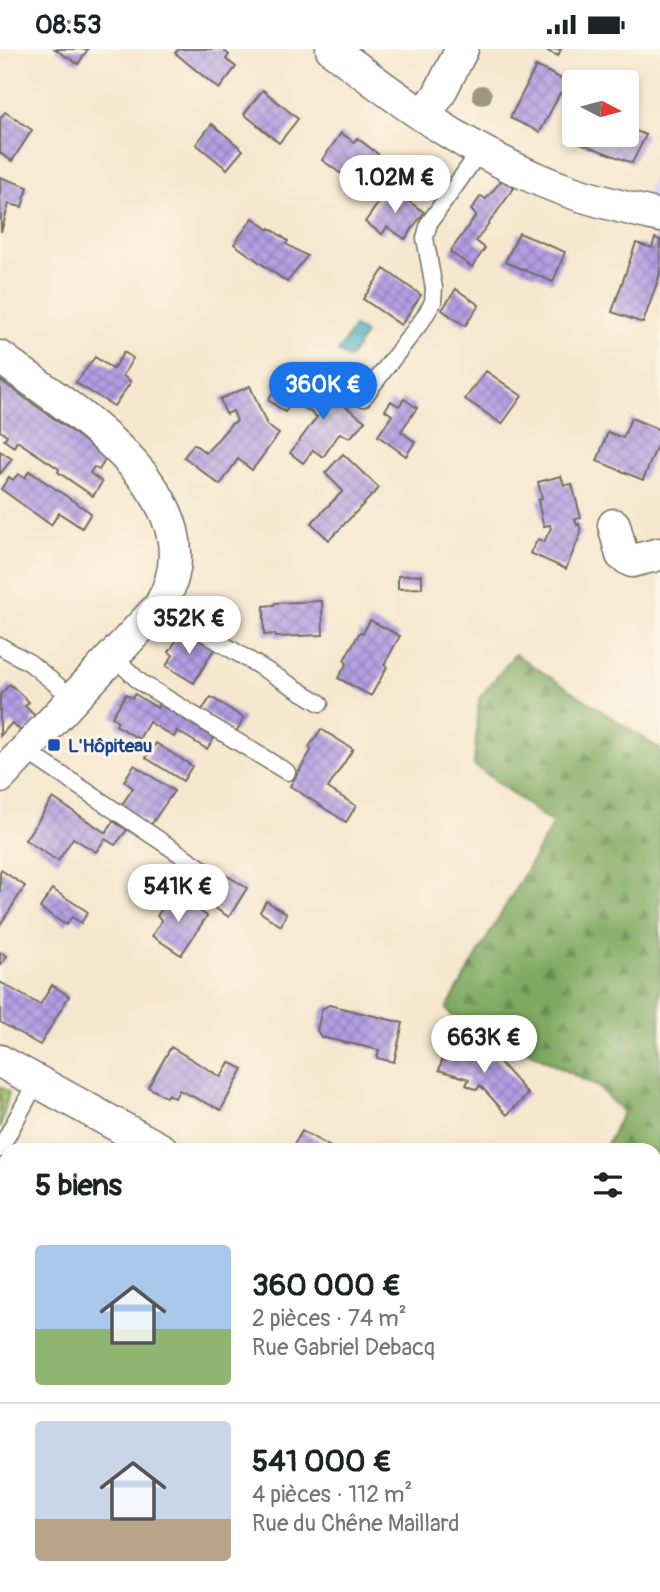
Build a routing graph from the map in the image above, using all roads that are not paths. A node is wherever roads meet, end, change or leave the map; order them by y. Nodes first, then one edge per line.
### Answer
1 (332, 49) edge
2 (463, 49) edge
3 (424, 115) junction
4 (480, 151) junction
5 (660, 216) edge
6 (0, 357) edge
7 (363, 398) dead end
8 (614, 525) dead end
9 (660, 554) edge
10 (160, 606) junction
11 (0, 646) edge
12 (114, 657) junction
13 (74, 699) junction
14 (320, 703) dead end
15 (27, 748) junction
16 (287, 772) dead end
17 (0, 777) edge
18 (213, 876) dead end
19 (0, 1061) edge
20 (37, 1081) junction
21 (3, 1143) edge
22 (149, 1143) edge

1 - 3 street
2 - 3 street
3 - 4 street
4 - 5 street
4 - 7 lane
6 - 10 street
8 - 9 street
10 - 12 street
10 - 14 lane
11 - 13 lane
12 - 13 street
12 - 16 lane
13 - 15 street
15 - 17 street
15 - 18 lane
19 - 20 street
20 - 21 lane
20 - 22 street

